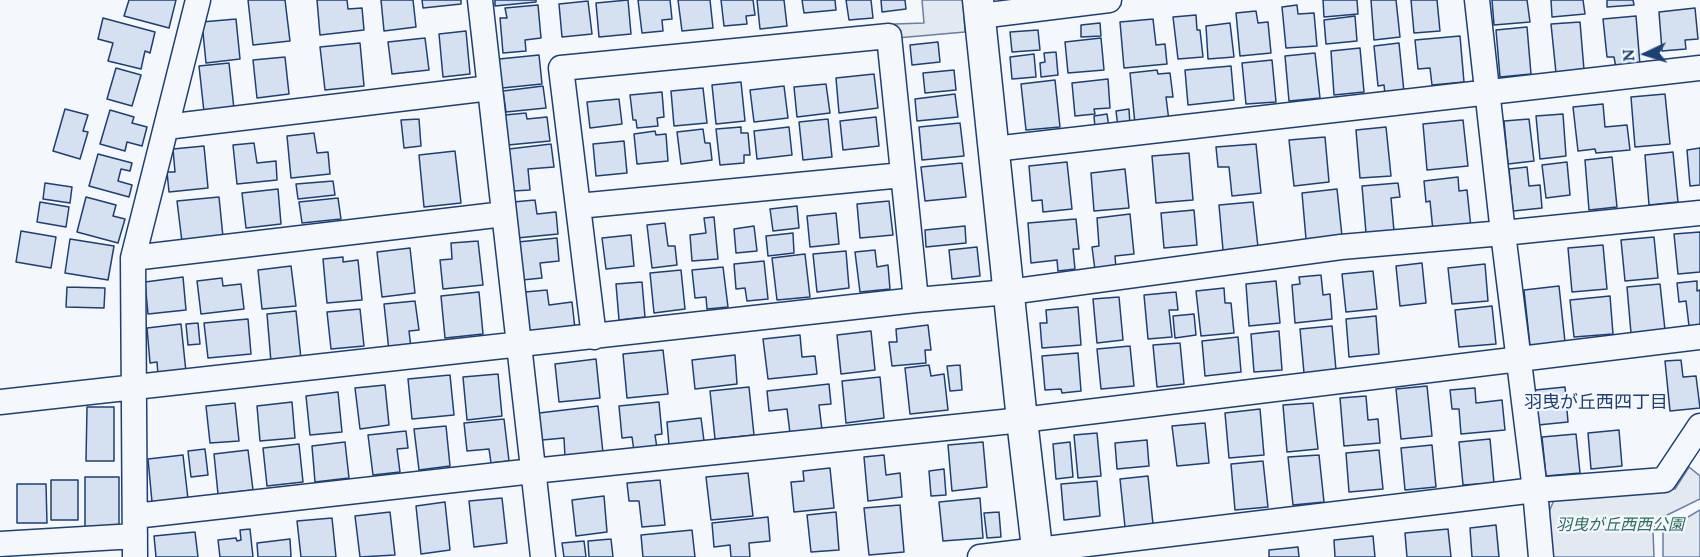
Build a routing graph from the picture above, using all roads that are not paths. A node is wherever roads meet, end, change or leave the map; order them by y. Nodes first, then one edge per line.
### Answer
1 (198, 0) edge
2 (480, 0) edge
3 (1109, 0) edge
4 (1477, 0) edge
5 (979, 8) edge
6 (1700, 68) edge
7 (490, 88) junction
8 (1487, 92) junction
9 (166, 127) junction
10 (994, 149) junction
11 (903, 175) junction
12 (578, 206) junction
13 (1700, 213) edge
14 (504, 214) junction
15 (1503, 233) junction
16 (133, 258) junction
17 (1009, 292) junction
18 (915, 300) junction
19 (594, 337) junction
20 (1700, 337) edge
21 (519, 345) junction
22 (1519, 359) junction
23 (134, 388) junction
24 (0, 402) edge
25 (1022, 420) junction
26 (1700, 426) edge
27 (533, 471) junction
28 (1535, 490) junction
29 (135, 536) edge
30 (0, 544) edge
31 (1038, 554) edge
32 (543, 557) edge
33 (980, 557) edge
34 (1541, 557) edge

1 - 9 street
2 - 7 street
3 - 5 street
4 - 8 street
5 - 10 street
6 - 8 street
7 - 9 street
7 - 14 street
8 - 10 street
8 - 15 street
9 - 16 street
10 - 17 street
11 - 12 street
11 - 12 street
11 - 18 street
12 - 19 street
13 - 15 street
14 - 16 street
14 - 21 street
15 - 17 street
15 - 22 street
16 - 23 street
17 - 18 street
17 - 25 street
18 - 19 street
19 - 21 street
20 - 22 street
21 - 23 street
21 - 27 street
22 - 25 street
22 - 28 street
23 - 24 street
23 - 29 street
25 - 27 street
25 - 31 street
26 - 28 street
27 - 29 street
27 - 32 street
28 - 31 street
28 - 34 street
29 - 30 street
31 - 33 street

